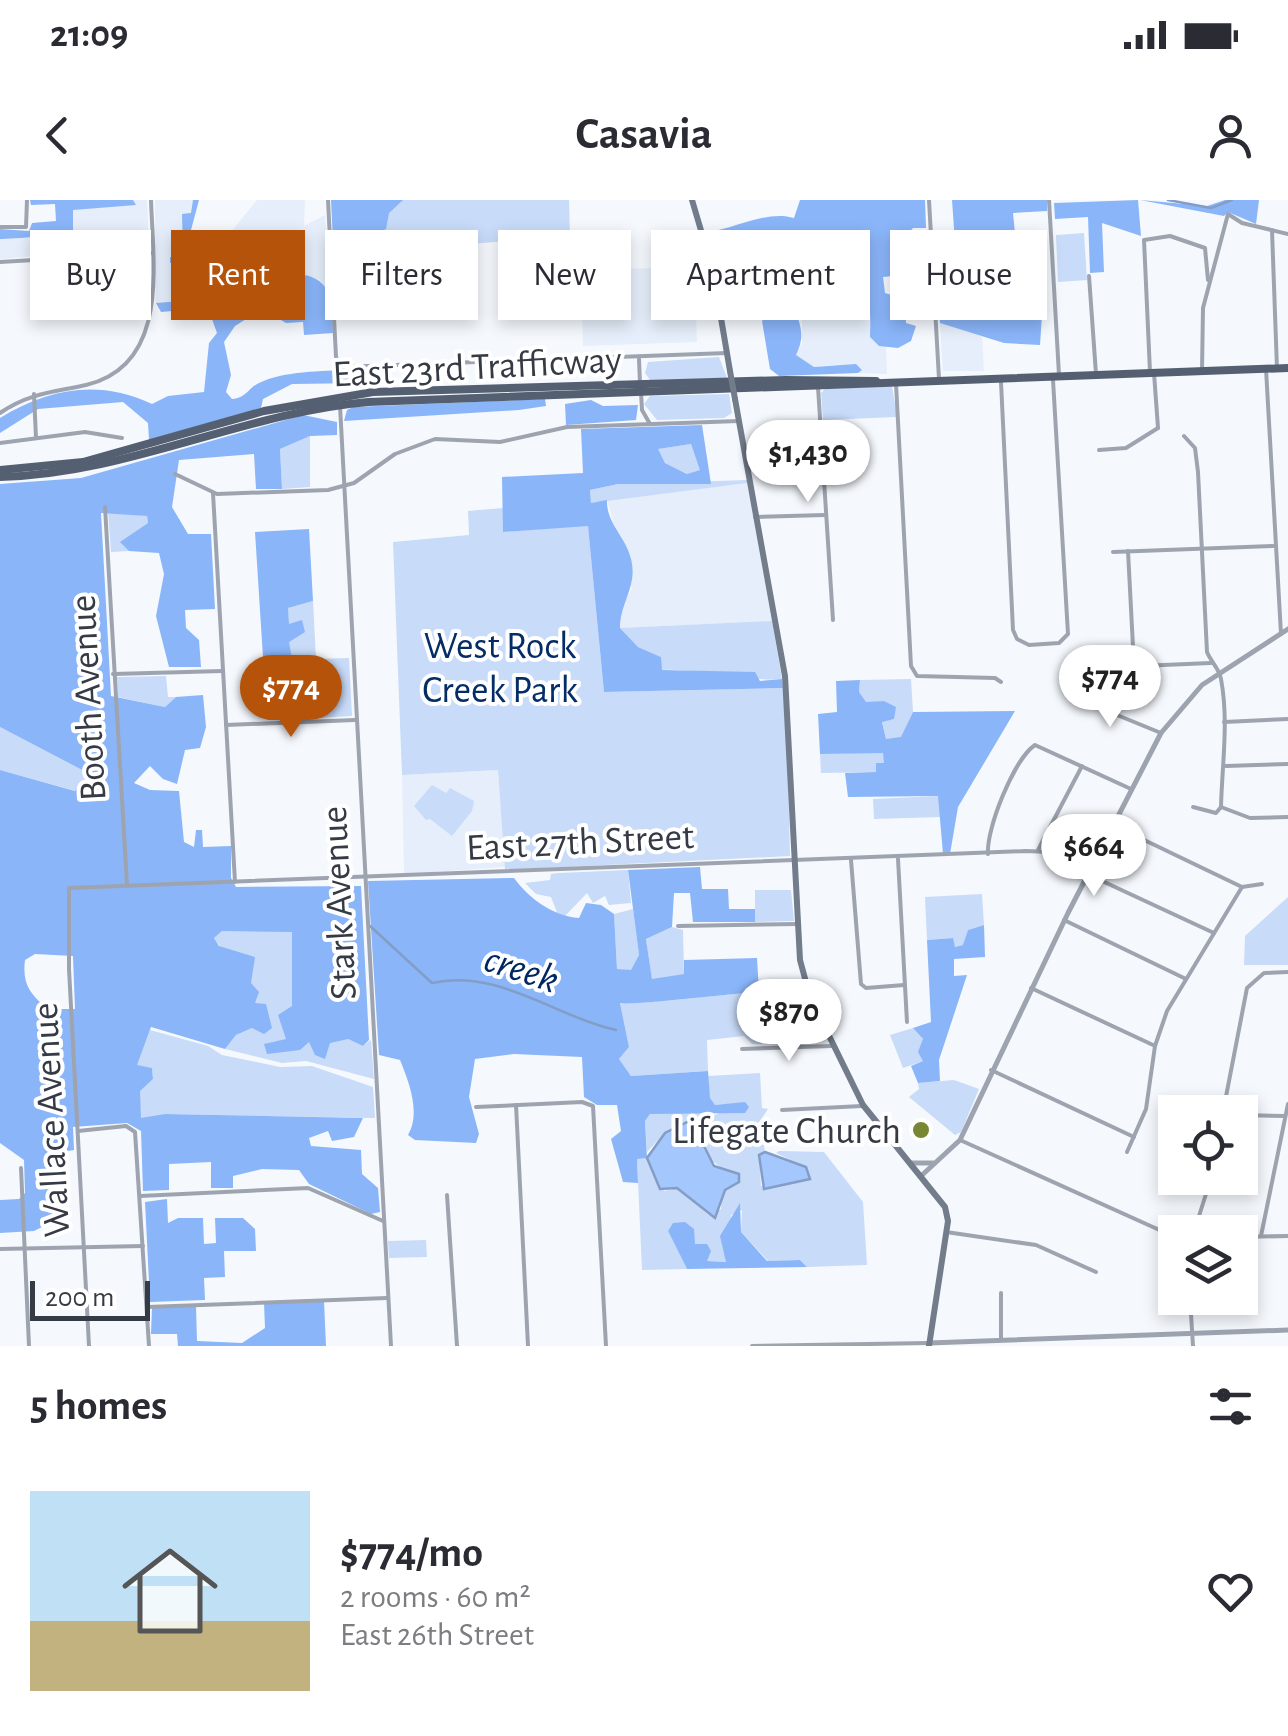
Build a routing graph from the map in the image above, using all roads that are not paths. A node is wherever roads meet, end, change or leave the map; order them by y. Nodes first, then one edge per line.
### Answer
1 (27, 200) edge
2 (151, 200) edge
3 (328, 200) edge
4 (692, 200) edge
5 (928, 200) edge
6 (1049, 200) edge
7 (0, 227) edge
8 (1272, 230) junction
9 (1288, 234) edge
10 (153, 253) junction
11 (0, 262) edge
12 (1089, 276) dead end
13 (1208, 280) junction
14 (726, 353) junction
15 (638, 359) junction
16 (1288, 368) edge
17 (1266, 369) junction
18 (1277, 369) junction
19 (1202, 371) junction
20 (1152, 372) junction
21 (1096, 374) junction
22 (1056, 375) junction
23 (1001, 377) junction
24 (939, 379) junction
25 (896, 380) junction
26 (876, 381) junction
27 (785, 384) junction
28 (818, 387) junction
29 (640, 389) junction
30 (34, 394) junction
31 (339, 400) junction
32 (642, 410) junction
33 (0, 413) edge
34 (739, 421) junction
35 (638, 424) junction
36 (650, 424) junction
37 (1158, 428) junction
38 (1167, 431) dead end
39 (1184, 436) dead end
40 (36, 438) junction
41 (122, 438) dead end
42 (0, 443) edge
43 (1098, 450) dead end
44 (0, 474) edge
45 (175, 474) dead end
46 (344, 487) junction
47 (213, 493) junction
48 (106, 507) dead end
49 (825, 515) junction
50 (755, 516) junction
51 (1275, 546) junction
52 (1202, 548) junction
53 (1128, 551) junction
54 (1113, 552) dead end
55 (833, 620) dead end
56 (1288, 629) edge
57 (1281, 634) junction
58 (1211, 663) junction
59 (1134, 667) junction
60 (1092, 668) dead end
61 (222, 672) junction
62 (1220, 673) junction
63 (113, 674) junction
64 (1001, 682) dead end
65 (1073, 696) dead end
66 (1288, 719) edge
67 (355, 720) junction
68 (1224, 722) junction
69 (226, 725) junction
70 (1161, 732) junction
71 (1288, 764) edge
72 (1082, 766) junction
73 (1226, 766) junction
74 (1132, 789) junction
75 (1193, 807) dead end
76 (1222, 807) junction
77 (1288, 817) edge
78 (1113, 825) junction
79 (1038, 852) junction
80 (988, 854) junction
81 (1098, 854) junction
82 (898, 859) junction
83 (795, 860) junction
84 (851, 860) junction
85 (1087, 874) junction
86 (364, 878) junction
87 (235, 882) junction
88 (1262, 884) dead end
89 (127, 885) junction
90 (1242, 887) junction
91 (67, 891) joint
92 (1064, 920) junction
93 (798, 924) junction
94 (678, 926) dead end
95 (1214, 933) junction
96 (1288, 972) edge
97 (1186, 979) junction
98 (904, 985) junction
99 (1030, 988) junction
100 (907, 1022) dead end
101 (834, 1046) junction
102 (1155, 1046) junction
103 (742, 1048) dead end
104 (991, 1070) junction
105 (1227, 1095) edge
106 (1288, 1104) edge
107 (516, 1105) junction
108 (863, 1106) junction
109 (476, 1107) dead end
110 (782, 1110) dead end
111 (1258, 1116) edge
112 (1286, 1116) edge
113 (78, 1130) junction
114 (1134, 1137) junction
115 (960, 1140) junction
116 (1127, 1152) dead end
117 (910, 1163) junction
118 (936, 1163) junction
119 (21, 1168) dead end
120 (921, 1176) junction
121 (447, 1195) dead end
122 (140, 1196) junction
123 (384, 1221) junction
124 (1158, 1229) edge
125 (946, 1232) junction
126 (1258, 1236) edge
127 (1261, 1236) junction
128 (1288, 1236) edge
129 (143, 1246) junction
130 (84, 1247) junction
131 (24, 1248) junction
132 (0, 1249) edge
133 (1096, 1272) dead end
134 (1001, 1292) dead end
135 (388, 1298) junction
136 (147, 1307) junction
137 (1191, 1315) edge
138 (1288, 1330) edge
139 (1192, 1333) junction
140 (1001, 1339) junction
141 (1024, 1342) edge
142 (929, 1344) edge
143 (29, 1346) edge
144 (90, 1346) edge
145 (149, 1346) edge
146 (391, 1346) edge
147 (457, 1346) edge
148 (528, 1346) edge
149 (606, 1346) edge
150 (752, 1346) edge
151 (1194, 1346) edge

1 - 7 street
2 - 10 street
3 - 15 street
4 - 14 main road
5 - 24 street
6 - 22 street
8 - 9 street
8 - 13 street
8 - 18 street
10 - 11 street
10 - 30 street
12 - 21 street
13 - 19 street
13 - 20 street
14 - 15 street
14 - 34 main road, bridge
15 - 29 street
16 - 18 main road
17 - 18 main road
17 - 19 main road
17 - 51 street
19 - 20 main road
20 - 21 main road
20 - 37 street
21 - 22 main road
22 - 23 main road
22 - 23 street
23 - 24 main road
24 - 25 main road
25 - 26 main road
25 - 64 street
26 - 27 main road
26 - 28 main road
27 - 28 main road
27 - 29 main road, East 23rd Trafficway
28 - 49 street
29 - 31 main road, East 23rd Trafficway
29 - 32 street
30 - 33 street
30 - 40 street
31 - 44 main road, East 23rd Trafficway
31 - 46 street, Stark Avenue
32 - 35 street
32 - 36 street
34 - 36 street
34 - 50 main road
35 - 36 street
35 - 46 street
37 - 38 street
37 - 43 street
39 - 52 street
40 - 41 street
40 - 42 street
45 - 47 street
46 - 47 street
46 - 67 street, Stark Avenue
47 - 61 street
48 - 63 street, Booth Avenue
49 - 50 street
49 - 55 street
50 - 83 main road
51 - 52 street
51 - 57 street
52 - 53 street
52 - 58 street
53 - 54 street
53 - 59 street
56 - 57 street
57 - 62 street
58 - 59 street
58 - 62 street
59 - 60 street
61 - 63 street
61 - 69 street
62 - 68 street
62 - 70 street
63 - 89 street, Booth Avenue
65 - 70 street
66 - 68 street
67 - 69 street
67 - 86 street, Stark Avenue
68 - 73 street
69 - 87 street
70 - 74 street
71 - 73 street
72 - 74 street
72 - 79 street
72 - 80 street
73 - 76 street
74 - 78 street
75 - 76 street
76 - 77 street
78 - 81 street
78 - 90 street
79 - 80 street, East 27th Street
79 - 81 street, East 27th Street
80 - 82 street, East 27th Street
81 - 85 street
82 - 84 street, East 27th Street
82 - 98 street
83 - 84 street, East 27th Street
83 - 86 street, East 27th Street
83 - 93 main road
84 - 98 street
85 - 92 street
85 - 95 street
86 - 87 street, East 27th Street
86 - 123 street, Stark Avenue
87 - 89 street, East 27th Street
88 - 90 street
89 - 91 street, East 27th Street
90 - 95 street
91 - 113 street, Wallace Avenue
92 - 97 street
92 - 99 street
93 - 94 street
93 - 101 main road
95 - 97 street
96 - 105 street
97 - 102 street
98 - 100 street
99 - 102 street
99 - 104 street
101 - 103 street
101 - 108 main road
102 - 114 street
104 - 114 street
104 - 115 street
106 - 112 street
107 - 109 street
107 - 148 street
107 - 149 street
108 - 110 street
108 - 117 main road
111 - 112 street
112 - 127 street
113 - 122 street
113 - 130 street, Wallace Avenue
114 - 116 street
115 - 118 street
115 - 124 street
117 - 118 street
117 - 120 main road
118 - 120 street
119 - 131 street
120 - 125 main road
121 - 147 street
122 - 123 street
122 - 129 street
123 - 135 street, Stark Avenue
125 - 133 street
125 - 142 main road
126 - 127 street
127 - 128 street
129 - 130 street
129 - 136 street
130 - 131 street
130 - 144 street, Wallace Avenue
131 - 132 street
131 - 143 street
134 - 140 street
135 - 136 street
135 - 146 street, Stark Avenue
136 - 145 street
137 - 139 street
138 - 139 street
139 - 141 street
139 - 151 street
140 - 141 street
140 - 142 street
142 - 150 street

